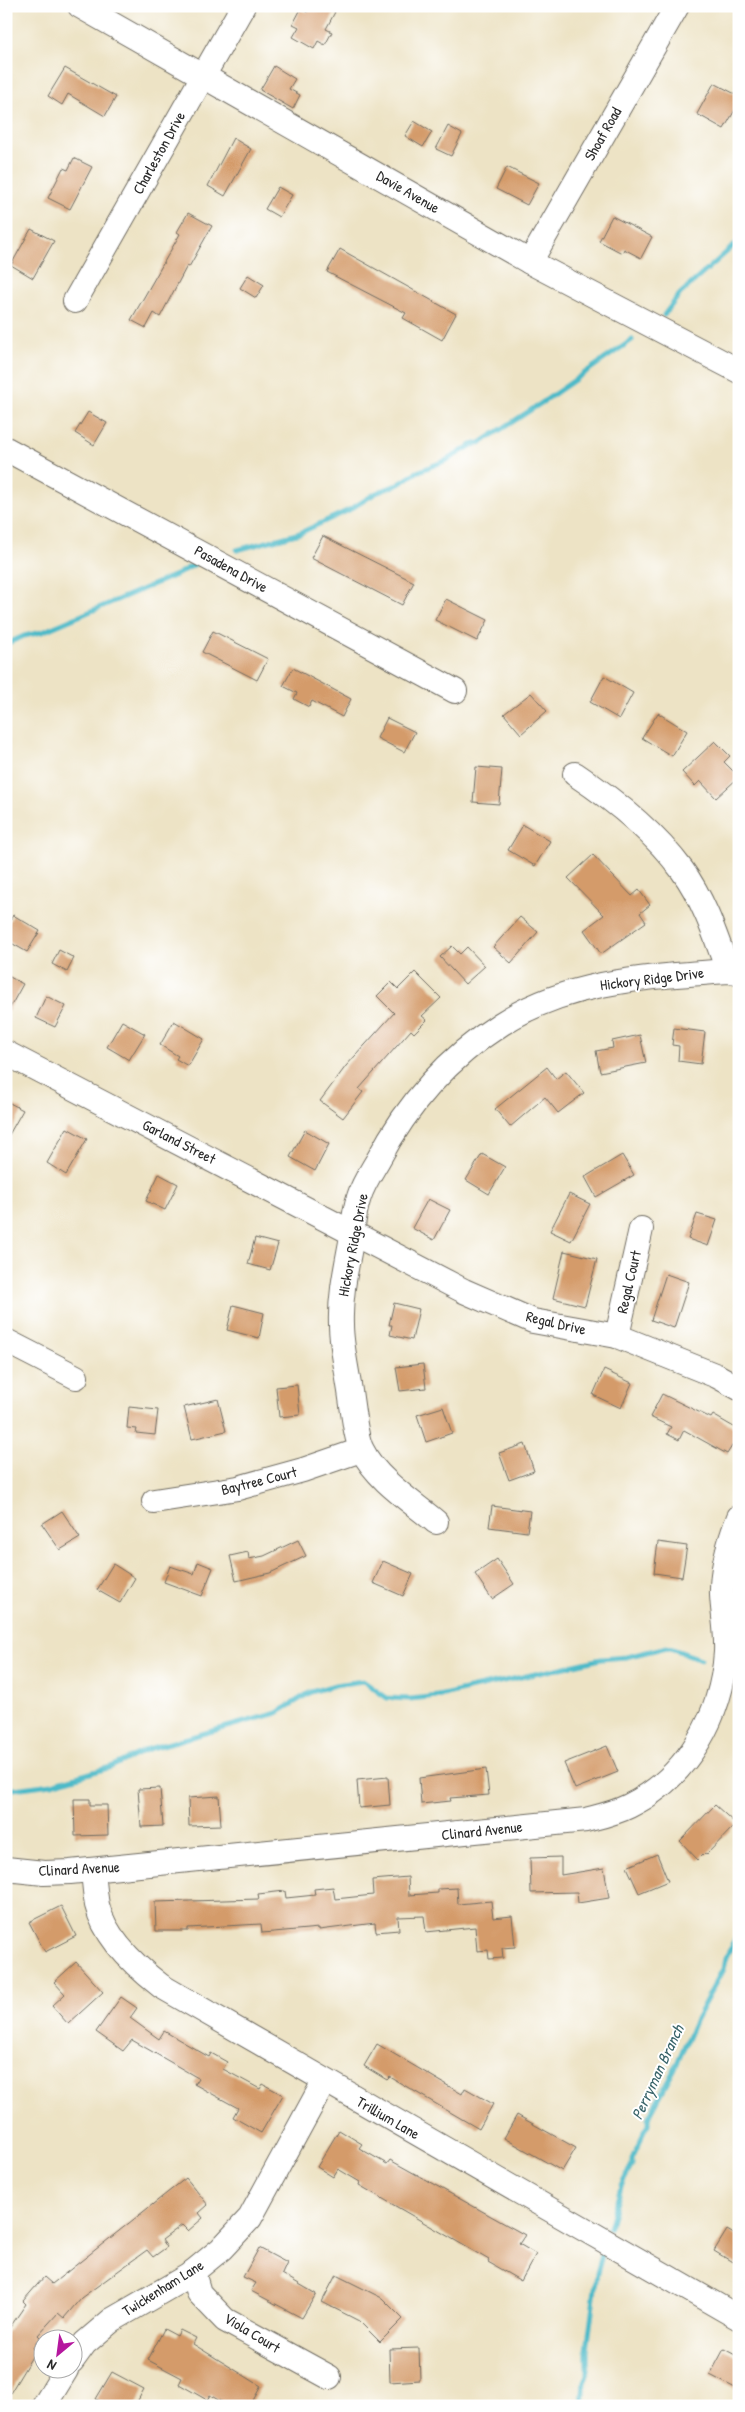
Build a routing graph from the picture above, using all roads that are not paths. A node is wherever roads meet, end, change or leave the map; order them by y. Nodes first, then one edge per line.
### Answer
1 (80, 6) edge
2 (243, 6) edge
3 (676, 6) edge
4 (203, 75) junction
5 (530, 262) junction
6 (75, 301) dead end
7 (739, 371) edge
8 (6, 449) edge
9 (455, 691) dead end
10 (575, 774) dead end
11 (734, 972) edge
12 (6, 1053) edge
13 (641, 1229) dead end
14 (352, 1231) junction
15 (617, 1336) junction
16 (6, 1341) edge
17 (76, 1376) dead end
18 (739, 1388) edge
19 (361, 1450) junction
20 (154, 1501) dead end
21 (739, 1517) edge
22 (436, 1522) dead end
23 (6, 1869) edge
24 (93, 1870) junction
25 (324, 2082) junction
26 (193, 2272) junction
27 (739, 2318) edge
28 (82, 2348) edge
29 (329, 2377) dead end
30 (60, 2380) edge
31 (44, 2406) edge

1 - 4 street, Davie Avenue
2 - 4 street, Charleston Drive
3 - 5 street, Shoaf Road
4 - 5 street, Davie Avenue
4 - 6 street, Charleston Drive
5 - 7 street, Davie Avenue
8 - 9 street, Pasadena Drive
10 - 11 street
11 - 14 street, Hickory Ridge Drive
12 - 14 street, Garland Street
13 - 15 street, Regal Court
14 - 15 street, Regal Drive
14 - 19 street, Hickory Ridge Drive
15 - 18 street, Regal Drive
16 - 17 street
19 - 20 street, Baytree Court
19 - 22 street, Hickory Ridge Drive
21 - 24 street, Clinard Avenue
23 - 24 street, Clinard Avenue
24 - 25 street, Trillium Lane
25 - 26 street, Twickenham Lane
25 - 27 street, Trillium Lane
26 - 28 street, Twickenham Lane
26 - 29 street, Viola Court
30 - 31 street

